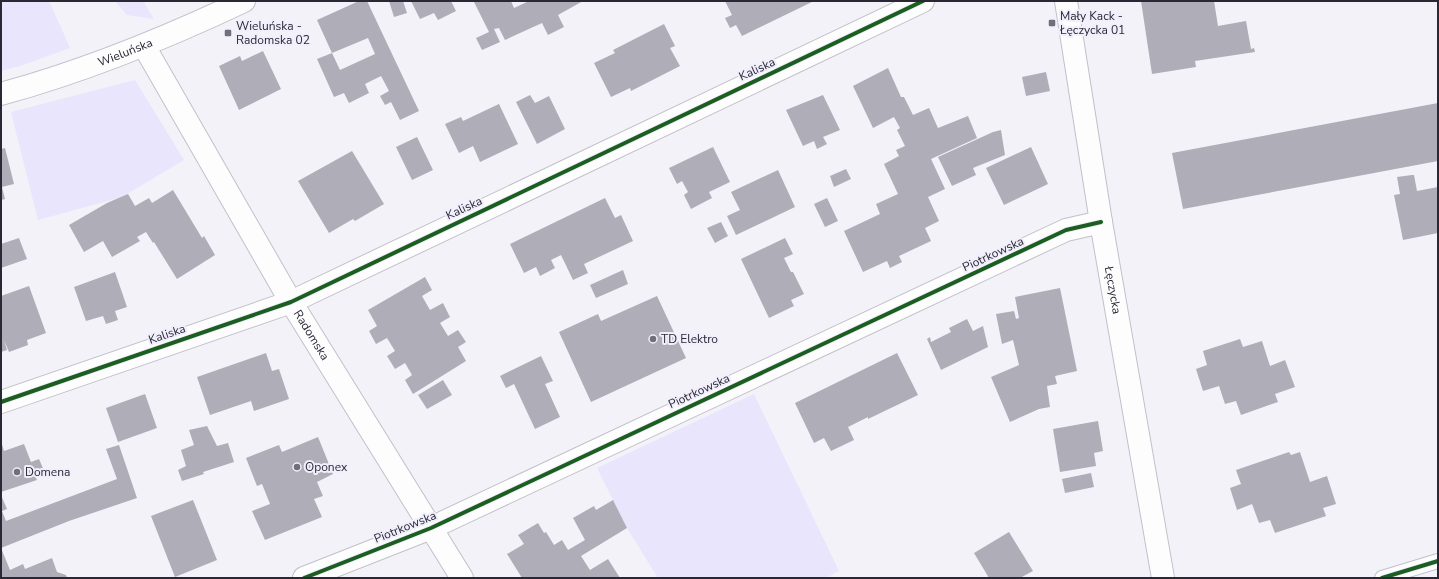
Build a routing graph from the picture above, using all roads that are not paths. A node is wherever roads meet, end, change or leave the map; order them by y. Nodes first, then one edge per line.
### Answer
1 (244, 1) edge
2 (923, 1) edge
3 (1066, 1) edge
4 (144, 46) junction
5 (1, 94) edge
6 (1102, 222) junction
7 (291, 302) junction
8 (1, 402) edge
9 (430, 528) junction
10 (1438, 561) edge
11 (304, 578) edge
12 (462, 578) edge
13 (1163, 578) edge
14 (1382, 578) edge

1 - 4 street, Wieluńska
2 - 7 street, Kaliska
3 - 6 street, Łęczycka
4 - 5 street, Wieluńska
4 - 7 street, Radomska
6 - 9 street, Piotrkowska
6 - 13 street, Łęczycka
7 - 8 street, Kaliska
7 - 9 street, Radomska
9 - 11 street, Piotrkowska
9 - 12 street, Radomska
10 - 14 lane

